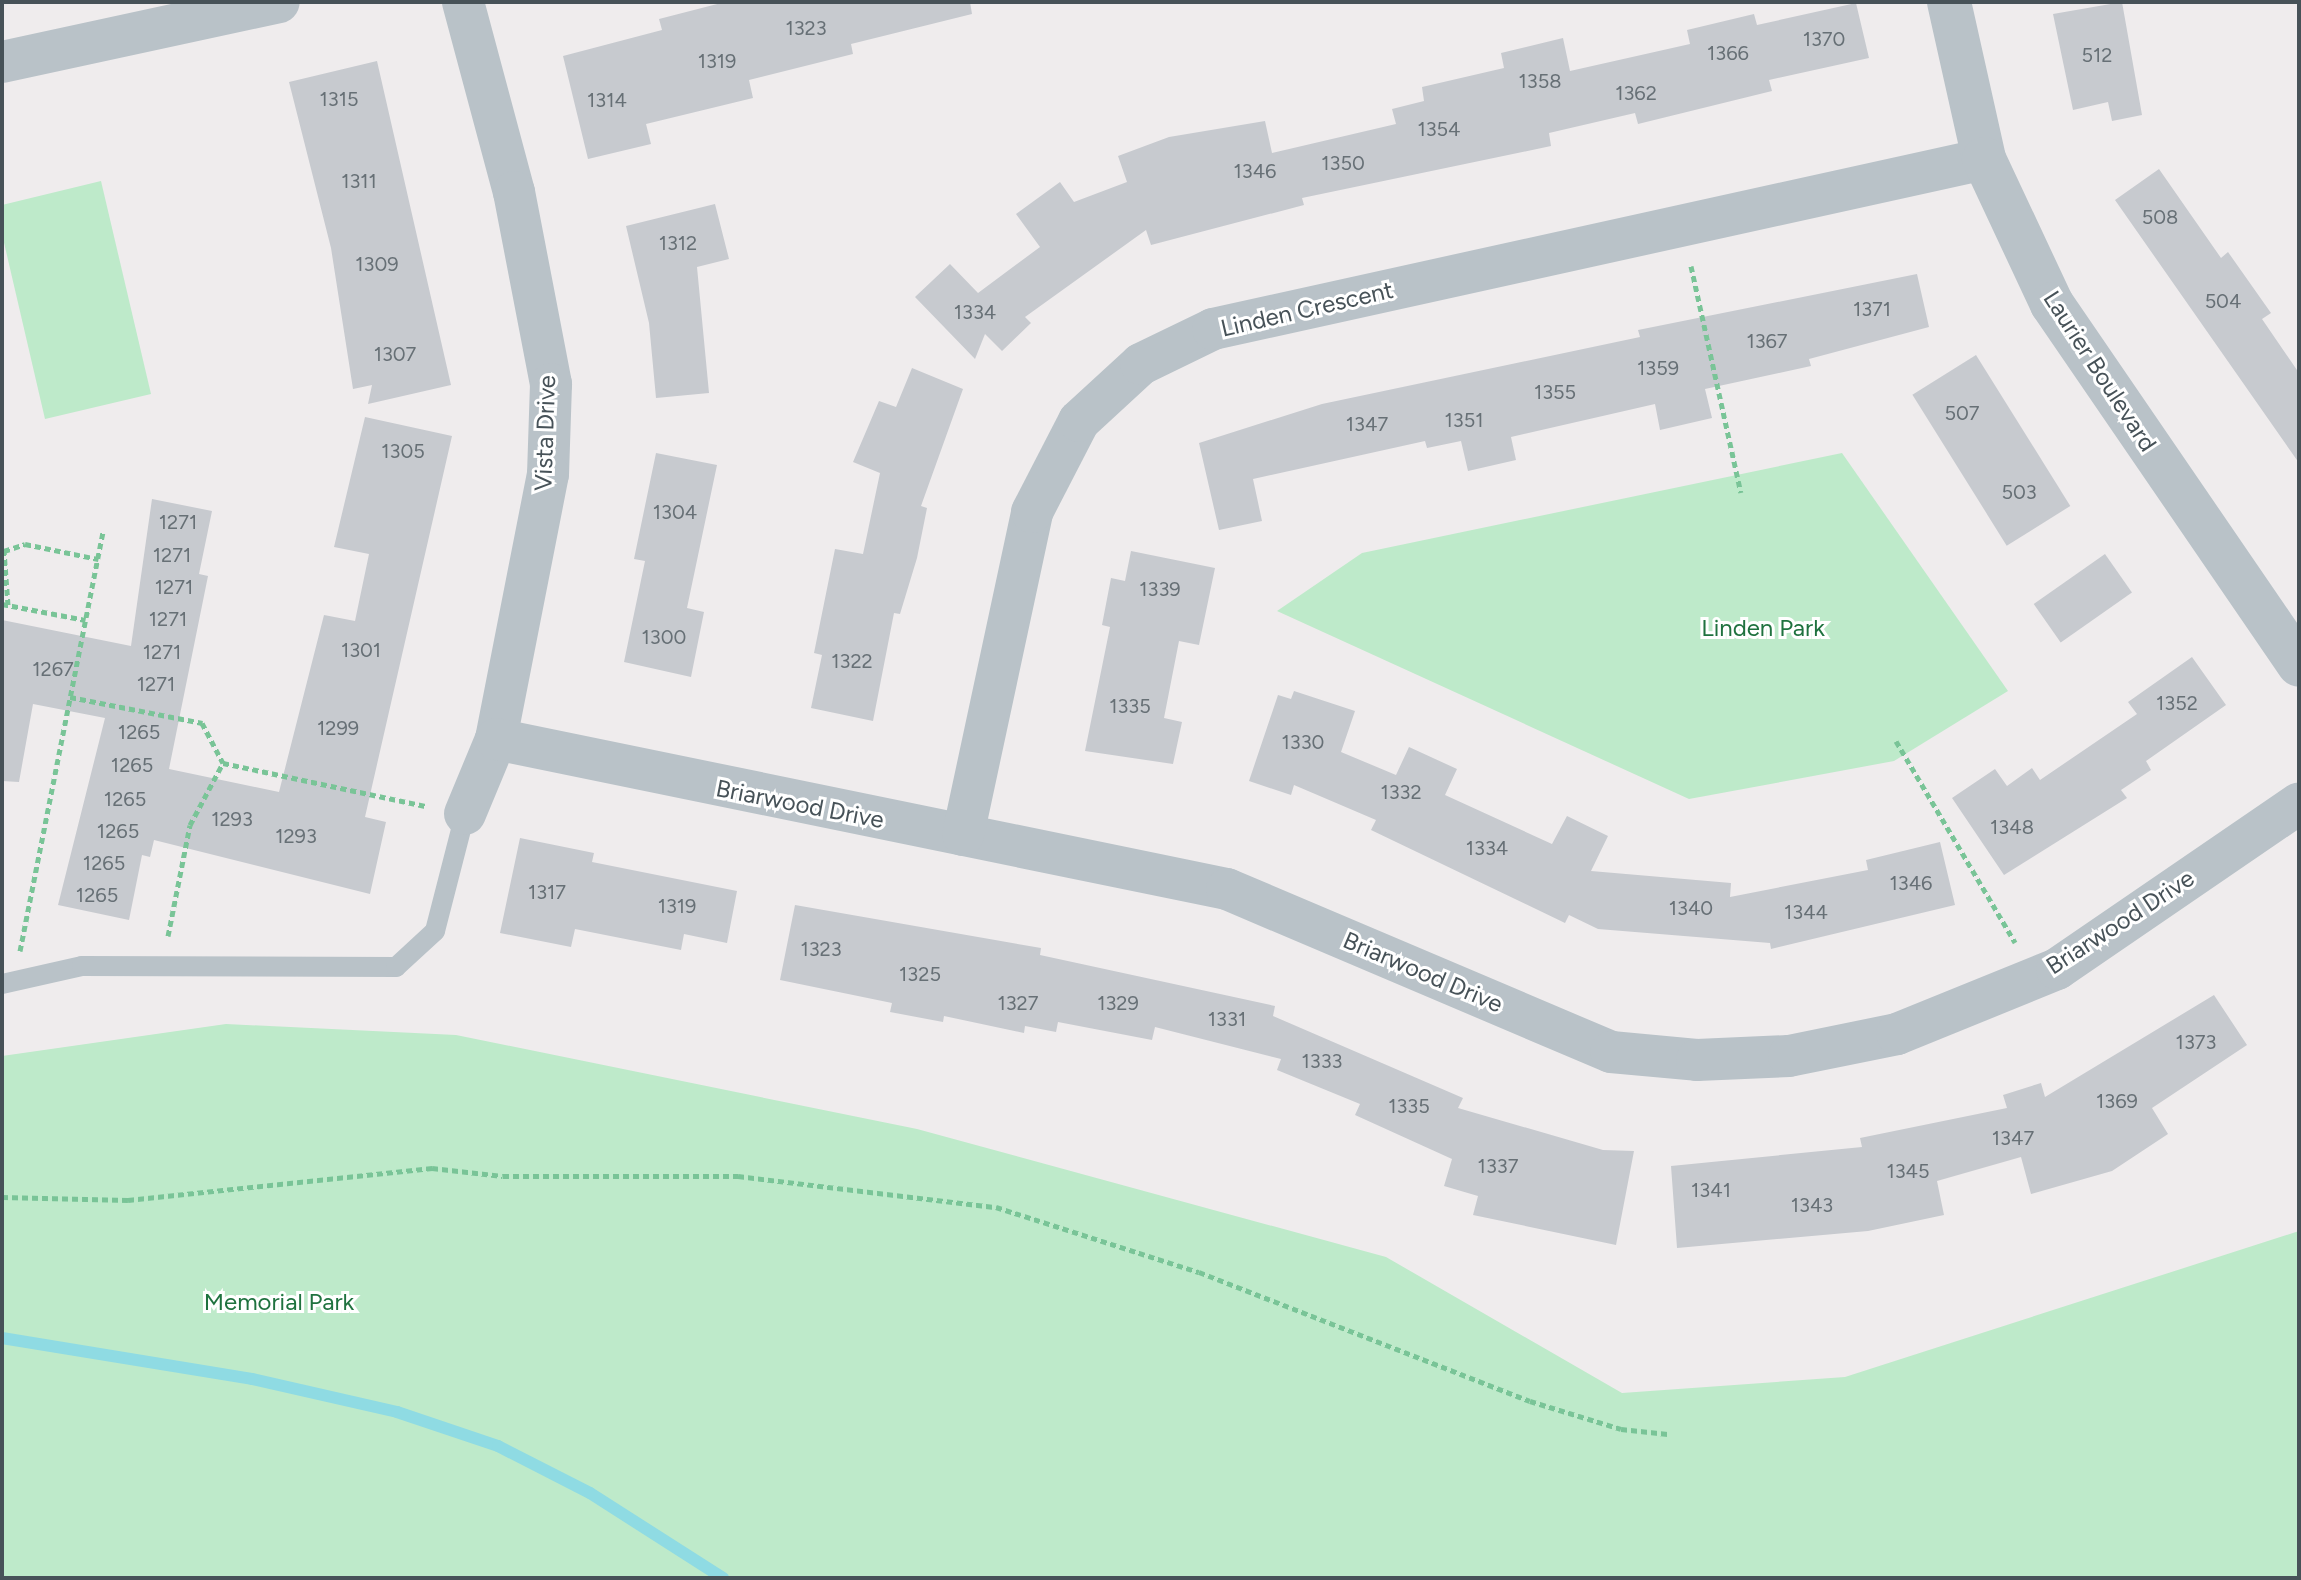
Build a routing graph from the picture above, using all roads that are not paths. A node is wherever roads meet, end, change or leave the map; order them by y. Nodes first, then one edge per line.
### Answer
1 (279, 2) edge
2 (463, 2) edge
3 (1949, 2) edge
4 (2, 62) edge
5 (1984, 159) junction
6 (2299, 665) edge
7 (496, 739) junction
8 (2299, 803) edge
9 (465, 814) joint
10 (963, 835) junction
11 (8, 982) edge

1 - 4 street
2 - 7 street, Vista Drive
3 - 5 street, Laurier Boulevard
5 - 6 street, Laurier Boulevard
5 - 10 street, Linden Crescent
7 - 9 street, Vista Drive
7 - 10 street, Briarwood Drive
8 - 10 street, Briarwood Drive
9 - 11 lane

